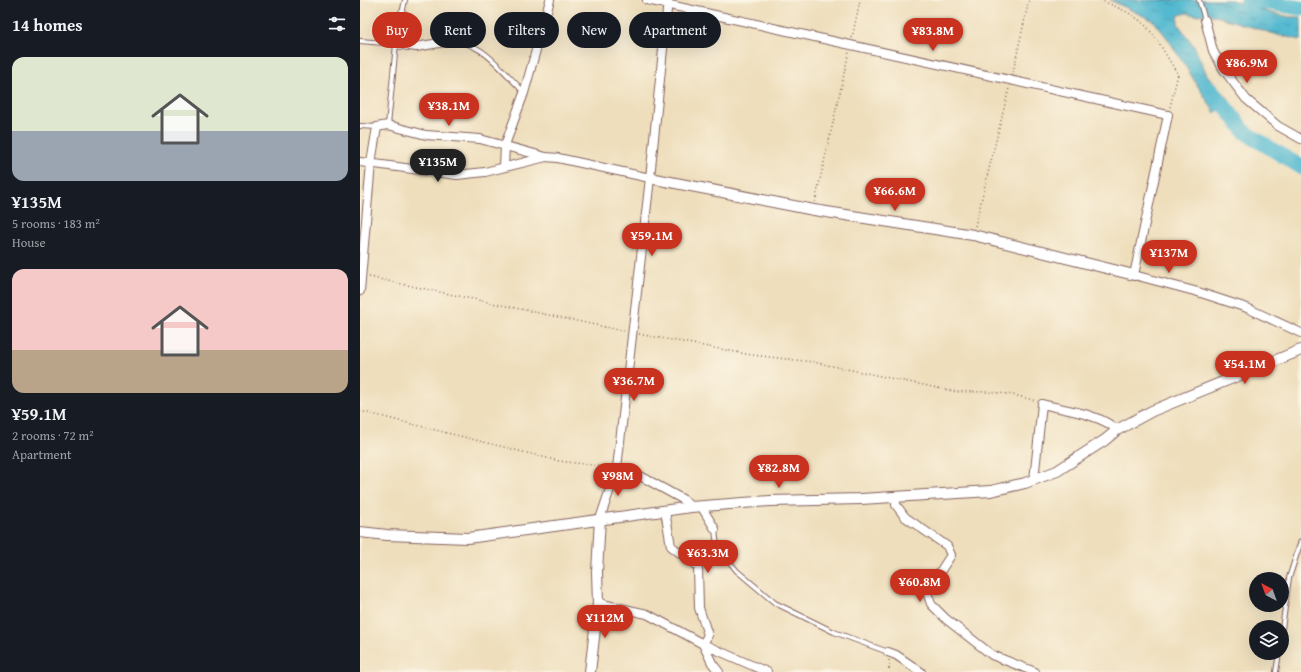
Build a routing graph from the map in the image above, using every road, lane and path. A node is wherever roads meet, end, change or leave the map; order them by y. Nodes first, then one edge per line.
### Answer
1 (404, 0) edge
2 (550, 0) edge
3 (647, 0) edge
4 (860, 0) edge
5 (1029, 0) edge
6 (1100, 0) edge
7 (1199, 0) edge
8 (668, 2) edge
9 (402, 12) edge
10 (1205, 20) joint
11 (360, 41) edge
12 (372, 42) edge
13 (851, 44) junction
14 (396, 48) edge
15 (478, 48) edge
16 (1011, 80) junction
17 (524, 93) junction
18 (1168, 115) junction
19 (360, 126) edge
20 (388, 126) junction
21 (377, 127) junction
22 (1301, 139) edge
23 (505, 145) junction
24 (546, 157) junction
25 (360, 162) edge
26 (370, 163) junction
27 (504, 167) junction
28 (650, 178) junction
29 (814, 210) junction
30 (973, 235) junction
31 (361, 275) edge
32 (1134, 275) junction
33 (360, 290) edge
34 (633, 333) junction
35 (1301, 333) edge
36 (1301, 350) edge
37 (1042, 404) junction
38 (360, 411) edge
39 (1117, 430) junction
40 (617, 468) junction
41 (1034, 480) junction
42 (896, 496) junction
43 (696, 506) junction
44 (666, 511) junction
45 (600, 519) junction
46 (715, 529) joint
47 (360, 532) edge
48 (1301, 542) edge
49 (598, 603) junction
50 (1283, 620) edge
51 (703, 644) junction
52 (888, 652) junction
53 (1278, 660) edge
54 (590, 672) edge
55 (719, 672) edge
56 (767, 672) edge
57 (889, 672) edge
58 (921, 672) edge
59 (1035, 672) edge
60 (1276, 672) edge

1 - 9 lane
2 - 17 street
3 - 8 street
4 - 13 path
5 - 16 path
6 - 18 path
7 - 10 lane
8 - 13 street
8 - 28 street
10 - 22 street
11 - 12 lane
13 - 16 street
13 - 29 path
14 - 20 lane
15 - 17 lane
16 - 18 street
16 - 30 path
17 - 23 street
18 - 32 street
19 - 21 lane
20 - 21 street
20 - 23 street
21 - 26 street
23 - 24 street
23 - 27 street
24 - 27 street
24 - 28 street
25 - 26 street
26 - 27 street
26 - 31 street
28 - 29 street
28 - 34 street
29 - 30 street
30 - 32 street
31 - 33 street
31 - 34 path
32 - 35 street
34 - 37 path
34 - 40 street
36 - 39 street
37 - 39 street
37 - 41 street
38 - 40 path
39 - 41 street
40 - 43 street
40 - 45 street
41 - 42 street
42 - 43 street
42 - 59 street
43 - 44 street
43 - 46 street
44 - 45 street
44 - 51 street
45 - 47 street
45 - 49 street
46 - 52 lane
48 - 50 lane
49 - 51 street
49 - 54 street
51 - 55 street
51 - 56 street
52 - 57 path
52 - 58 street
53 - 60 lane

